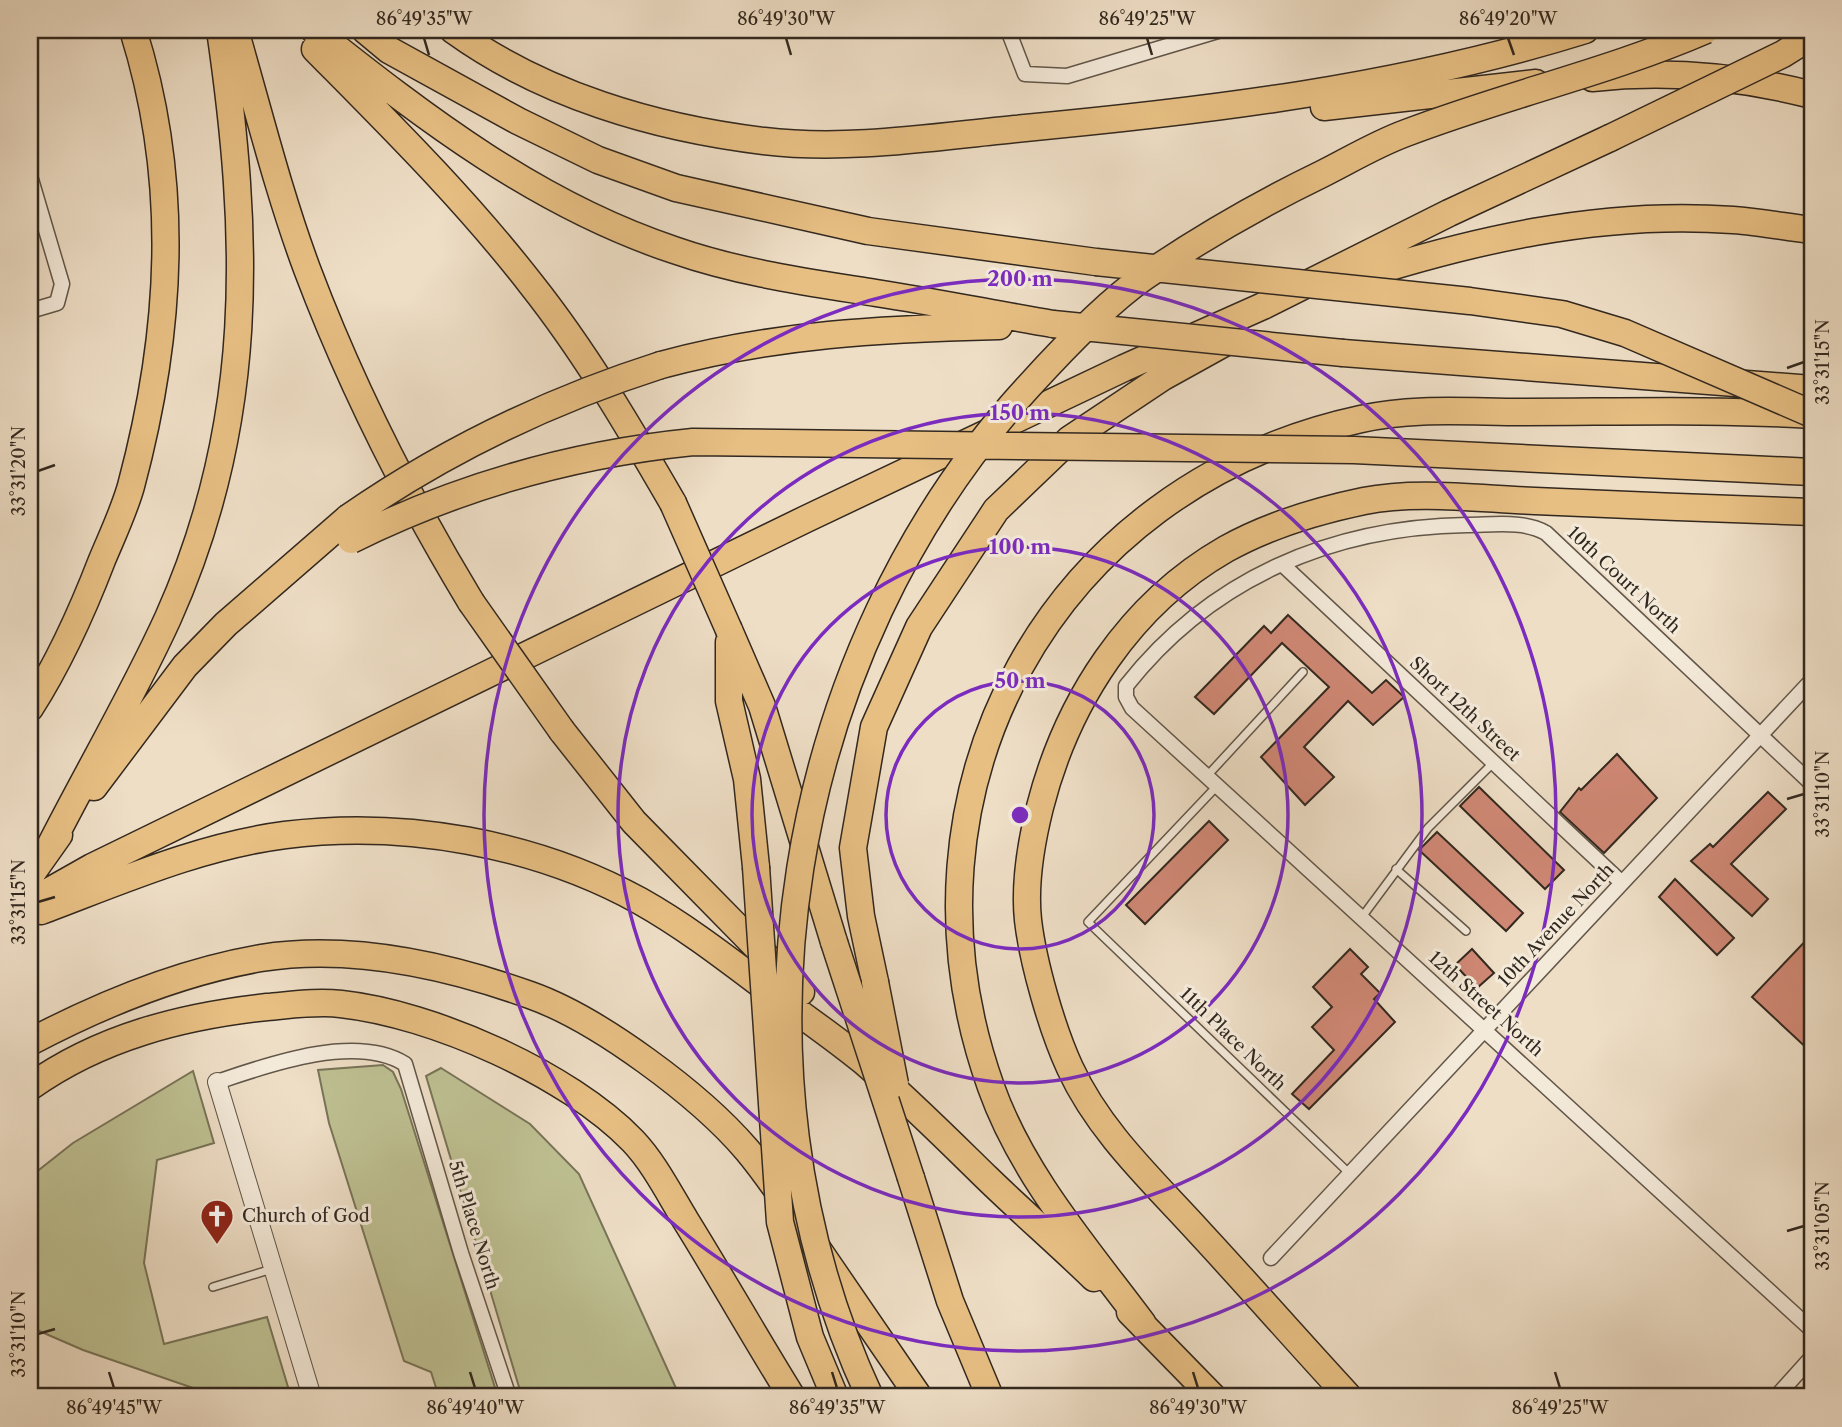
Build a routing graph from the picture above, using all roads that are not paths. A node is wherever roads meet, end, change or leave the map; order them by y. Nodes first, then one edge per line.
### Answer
1 (133, 30) edge
2 (220, 30) edge
3 (235, 30) edge
4 (297, 30) edge
5 (314, 30) edge
6 (365, 30) edge
7 (453, 30) edge
8 (1008, 30) edge
9 (1221, 30) edge
10 (1585, 30) edge
11 (1706, 30) edge
12 (1812, 36) edge
13 (1812, 94) edge
14 (1205, 111) junction
15 (30, 176) edge
16 (1812, 230) edge
17 (1331, 286) junction
18 (1263, 306) junction
19 (30, 311) edge
20 (1053, 324) junction
21 (1812, 389) edge
22 (1812, 415) edge
23 (1812, 472) edge
24 (1812, 512) edge
25 (1282, 564) junction
26 (274, 581) junction
27 (729, 630) junction
28 (1303, 672) dead end
29 (1812, 680) edge
30 (30, 708) edge
31 (1132, 708) joint
32 (1761, 735) junction
33 (1494, 762) junction
34 (1212, 781) junction
35 (1812, 784) edge
36 (48, 850) junction
37 (1396, 869) junction
38 (30, 876) edge
39 (1622, 883) junction
40 (30, 902) edge
41 (30, 916) edge
42 (1362, 917) junction
43 (1466, 931) dead end
44 (1485, 1029) junction
45 (30, 1042) edge
46 (860, 1059) junction
47 (216, 1082) joint
48 (30, 1087) edge
49 (1350, 1174) junction
50 (911, 1178) junction
51 (1271, 1258) dead end
52 (272, 1269) junction
53 (212, 1287) dead end
54 (1143, 1324) junction
55 (1812, 1330) edge
56 (1812, 1357) edge
57 (312, 1397) edge
58 (509, 1397) edge
59 (792, 1397) edge
60 (835, 1397) edge
61 (870, 1397) edge
62 (919, 1397) edge
63 (990, 1397) edge
64 (1213, 1397) edge
65 (1349, 1397) edge
66 (1776, 1397) edge

1 - 30 highway
2 - 36 highway
3 - 46 highway, bridge
4 - 27 highway, bridge
5 - 20 highway
6 - 22 highway, bridge
7 - 14 highway
8 - 9 street
10 - 14 highway
11 - 61 highway, bridge
12 - 18 highway, bridge
13 - 14 highway
15 - 19 street
16 - 17 highway
17 - 18 highway
17 - 50 highway, bridge
18 - 40 highway
20 - 21 highway, bridge
20 - 26 highway, bridge
22 - 54 highway
23 - 26 highway, bridge
24 - 65 highway
25 - 31 street, 10th Court North
25 - 32 street, 10th Court North
25 - 33 street, Short 12th Street
26 - 36 highway
27 - 50 highway, bridge
27 - 60 highway, bridge
28 - 34 lane
29 - 32 street, 10th Avenue North
31 - 34 street, 12th Street North
32 - 35 street, 10th Court North
32 - 39 street, 10th Avenue North
33 - 37 lane
33 - 39 street, Short 12th Street
34 - 42 street, 12th Street North
34 - 49 lane, 11th Place North
36 - 38 highway
37 - 42 lane
37 - 43 lane
39 - 44 street, 10th Avenue North
41 - 46 highway
42 - 44 street, 12th Street North
44 - 49 street, 10th Avenue North
44 - 55 street, 12th Street North
45 - 62 highway
46 - 54 highway
47 - 52 street
47 - 58 street, 5th Place North
48 - 59 highway
49 - 51 street, 10th Avenue North
50 - 63 highway
52 - 53 lane
52 - 57 street
54 - 64 highway
56 - 66 street

